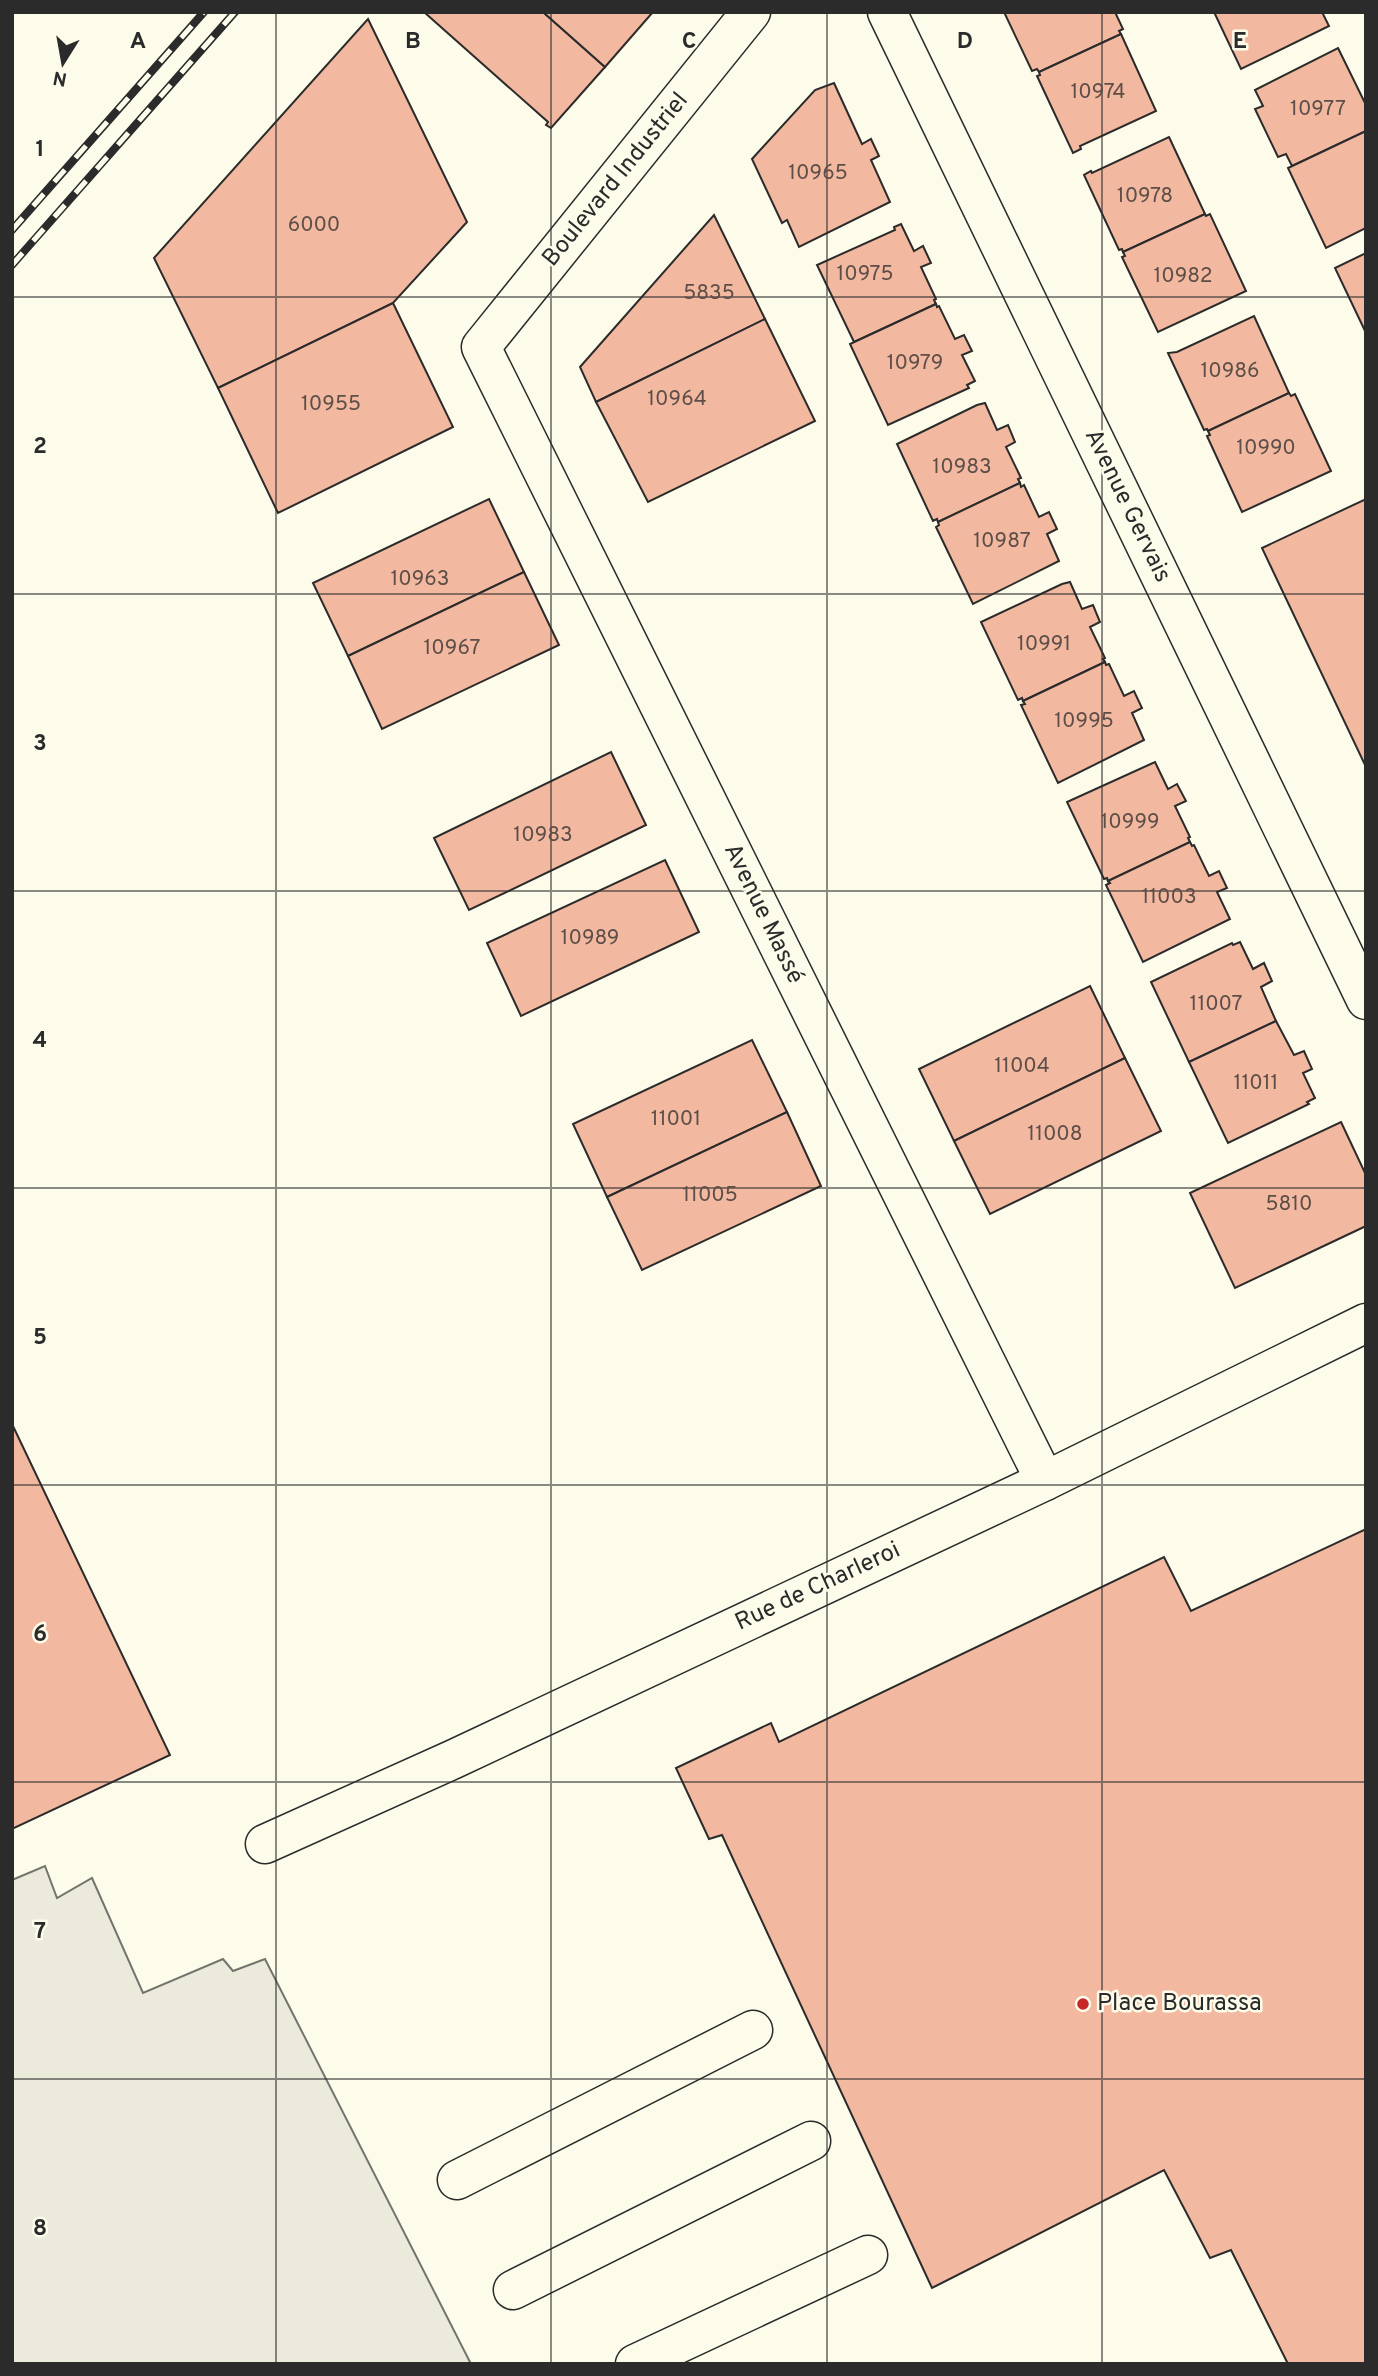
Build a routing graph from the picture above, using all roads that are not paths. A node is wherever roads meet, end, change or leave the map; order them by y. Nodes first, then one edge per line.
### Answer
1 (751, 12) edge
2 (887, 12) edge
3 (481, 347) joint
4 (1366, 1000) edge
5 (1366, 1323) edge
6 (1045, 1481) junction
7 (265, 1844) dead end
8 (753, 2029) dead end
9 (811, 2141) dead end
10 (457, 2180) dead end
11 (869, 2255) dead end
12 (513, 2290) dead end
13 (635, 2364) edge

1 - 3 street, Boulevard Industriel
2 - 4 street, Avenue Gervais
3 - 6 street, Avenue Massé
5 - 6 street, Rue de Charleroi
6 - 7 street, Rue de Charleroi
8 - 10 street
9 - 12 street
11 - 13 street

